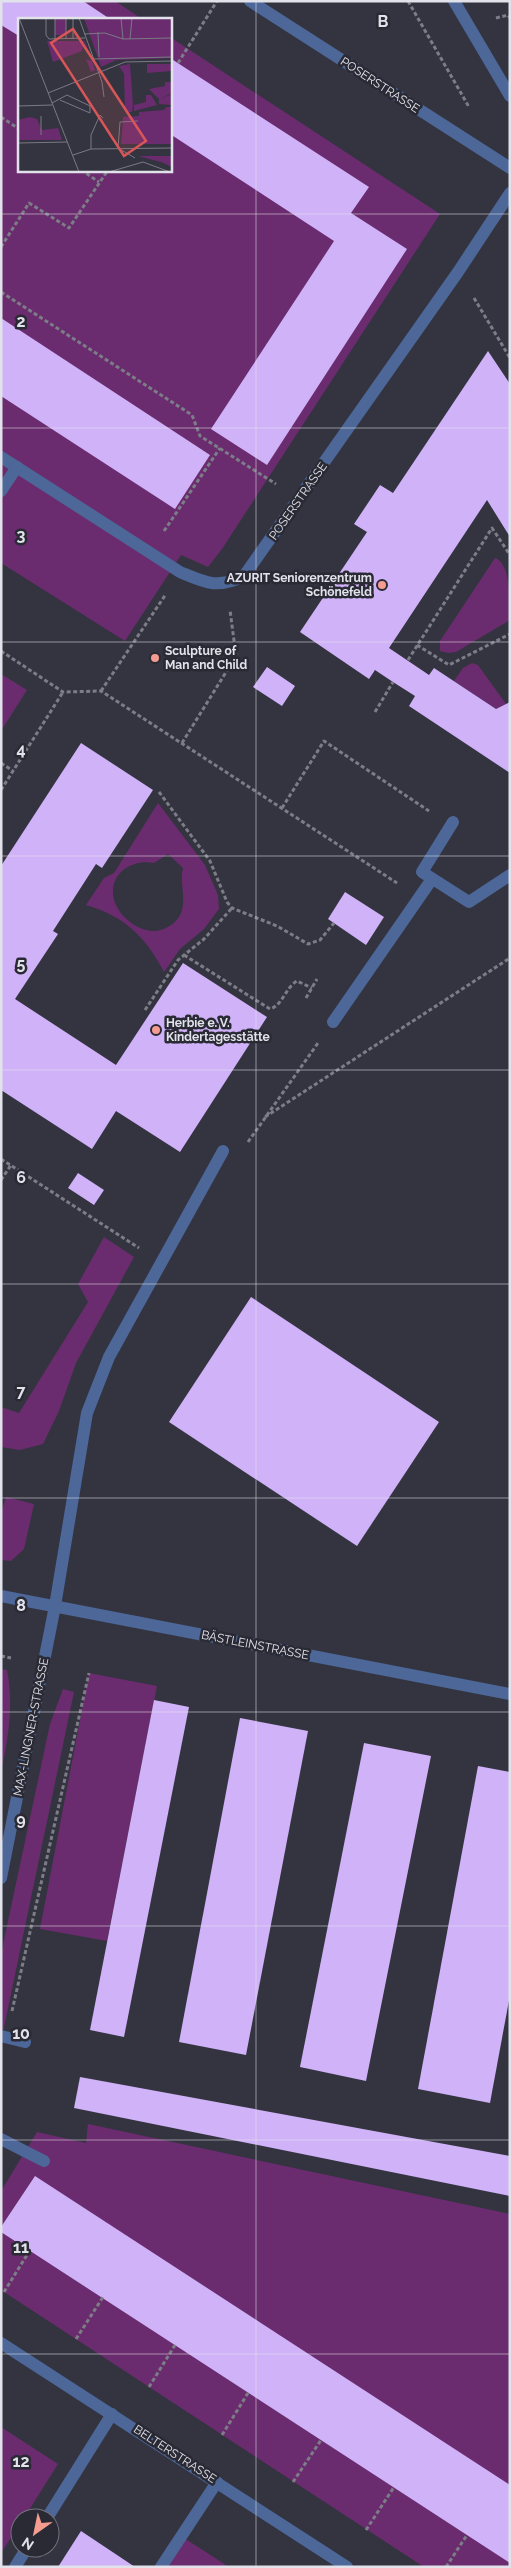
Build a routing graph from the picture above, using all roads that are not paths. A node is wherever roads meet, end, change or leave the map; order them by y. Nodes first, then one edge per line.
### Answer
1 (250, 1) edge
2 (454, 1) edge
3 (510, 96) edge
4 (510, 168) edge
5 (510, 193) edge
6 (1, 457) edge
7 (17, 467) junction
8 (1, 491) edge
9 (452, 824) road end
10 (510, 875) edge
11 (427, 876) junction
12 (334, 1022) road end
13 (223, 1151) dead end
14 (1, 1596) edge
15 (55, 1606) junction
16 (510, 1694) edge
17 (1, 1878) edge
18 (3, 2037) edge
19 (25, 2042) dead end
20 (1, 2140) edge
21 (44, 2161) dead end
22 (1, 2344) edge
23 (112, 2414) junction
24 (217, 2482) junction
25 (52, 2508) edge
26 (161, 2567) edge
27 (348, 2567) edge

1 - 4 street, POSERSTRASSE
2 - 3 street
5 - 7 street, POSERSTRASSE
6 - 7 street
7 - 8 street
9 - 11 street
10 - 11 street
11 - 12 street
13 - 15 street, MAX-LINGNER-STRASSE
14 - 15 street, BÄSTLEINSTRASSE
15 - 16 street, BÄSTLEINSTRASSE
15 - 17 street, MAX-LINGNER-STRASSE
18 - 19 street
20 - 21 street
22 - 23 street, BELTERSTRASSE
23 - 24 street, BELTERSTRASSE
23 - 25 street
24 - 26 street
24 - 27 street, BELTERSTRASSE

